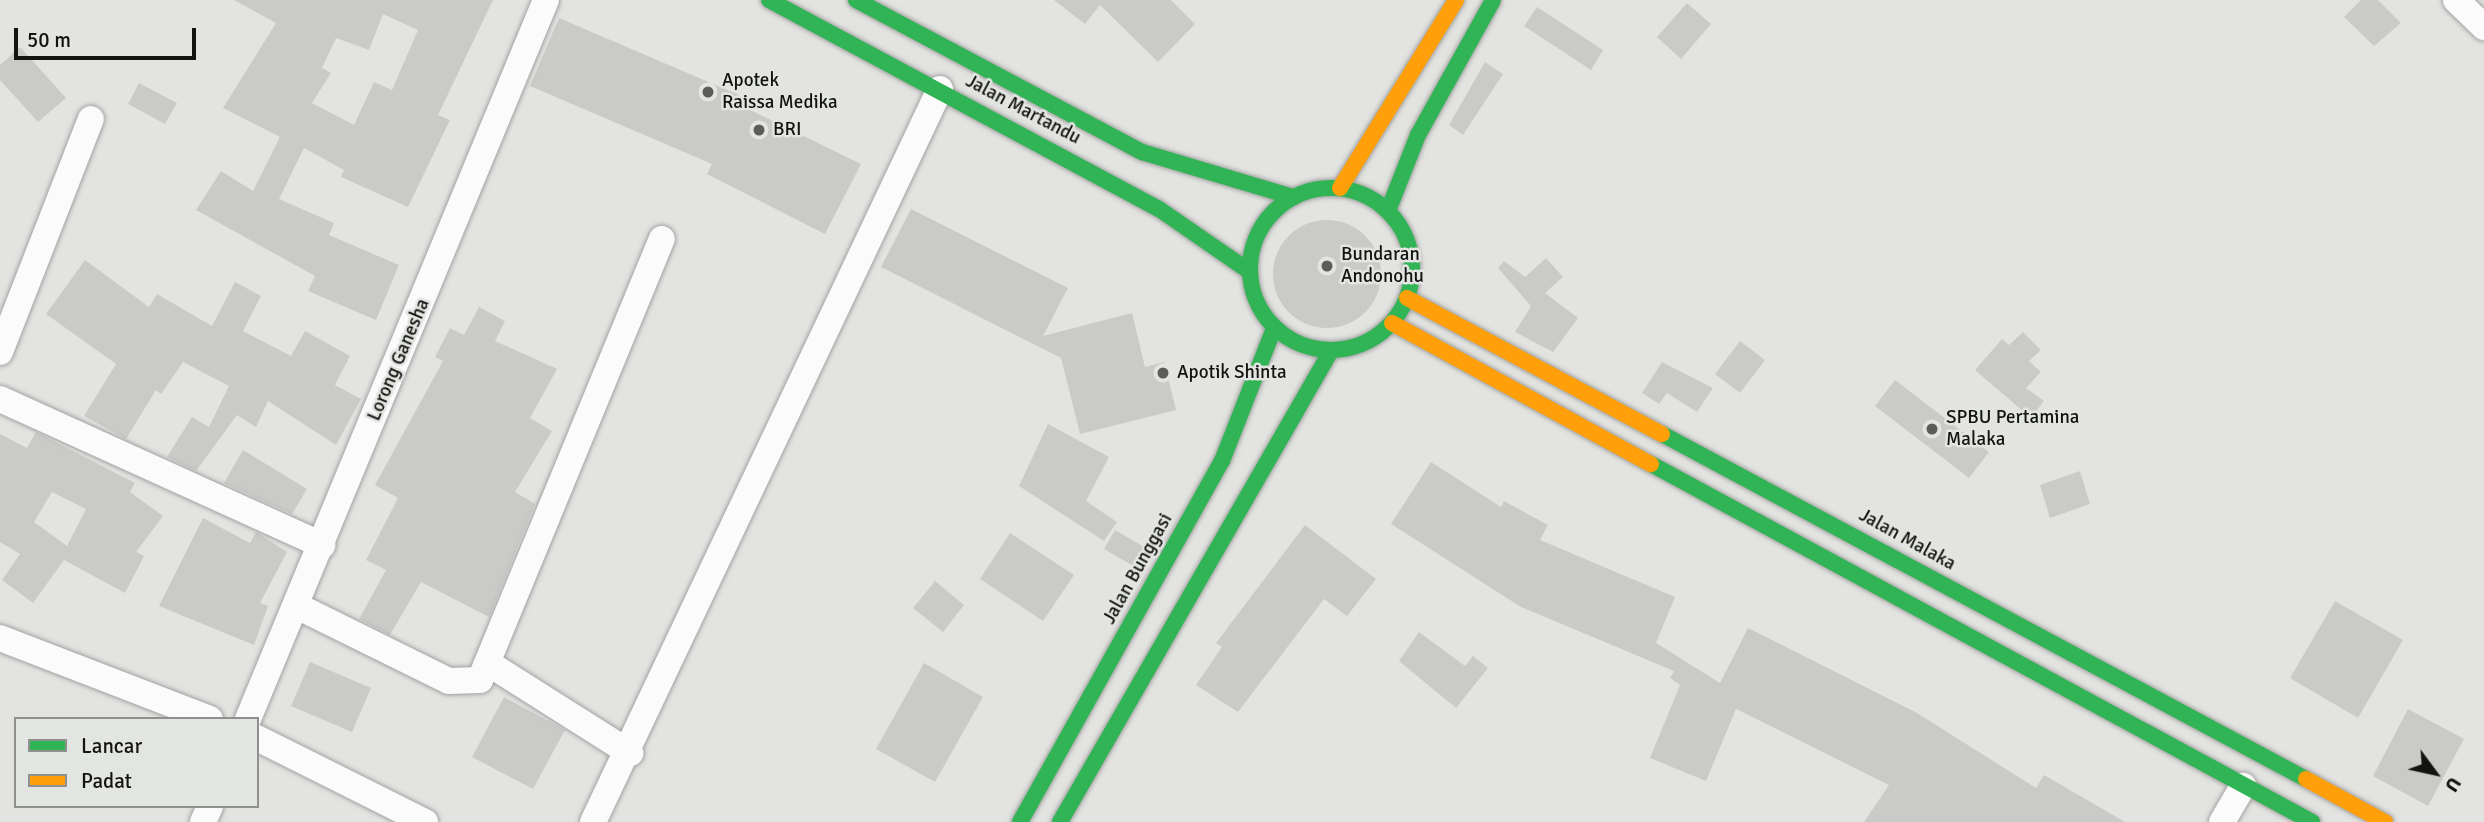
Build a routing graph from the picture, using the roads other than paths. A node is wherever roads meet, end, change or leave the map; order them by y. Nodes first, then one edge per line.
1 (546, 0) edge
2 (769, 0) edge
3 (856, 0) edge
4 (1456, 0) edge
5 (1493, 0) edge
6 (2456, 0) edge
7 (2484, 27) edge
8 (940, 89) junction
9 (91, 119) dead end
10 (1340, 188) junction
11 (1293, 197) junction
12 (1388, 211) junction
13 (662, 239) dead end
14 (1249, 271) junction
15 (1407, 298) junction
16 (1392, 323) junction
17 (1274, 328) junction
18 (1331, 351) junction
19 (0, 352) edge
20 (0, 399) edge
21 (322, 545) junction
22 (297, 606) junction
23 (0, 638) edge
24 (491, 665) junction
25 (205, 717) edge
26 (249, 717) edge
27 (259, 739) edge
28 (630, 753) junction
29 (2243, 786) junction
30 (425, 822) edge
31 (593, 822) edge
32 (1020, 822) edge
33 (1060, 822) edge
34 (2222, 822) edge
35 (2312, 822) edge
36 (2385, 822) edge

1 - 21 street, Lorong Ganesha
2 - 8 main road, Jalan Martandu
3 - 11 main road, Jalan Martandu
4 - 10 main road
5 - 12 main road
6 - 7 street
8 - 14 main road, Jalan Martandu
8 - 28 street
9 - 19 street
10 - 11 main road
10 - 12 main road
11 - 14 main road
12 - 15 main road
13 - 24 street
14 - 17 main road
15 - 16 main road
15 - 36 main road, Jalan Malaka
16 - 18 main road
16 - 29 main road
17 - 18 main road
17 - 32 main road, Jalan Bunggasi
18 - 33 main road
20 - 21 street
21 - 22 street, Lorong Ganesha
22 - 24 street
22 - 26 street, Lorong Ganesha
23 - 25 street
24 - 28 street
27 - 30 street
28 - 31 street
29 - 34 street
29 - 35 main road

